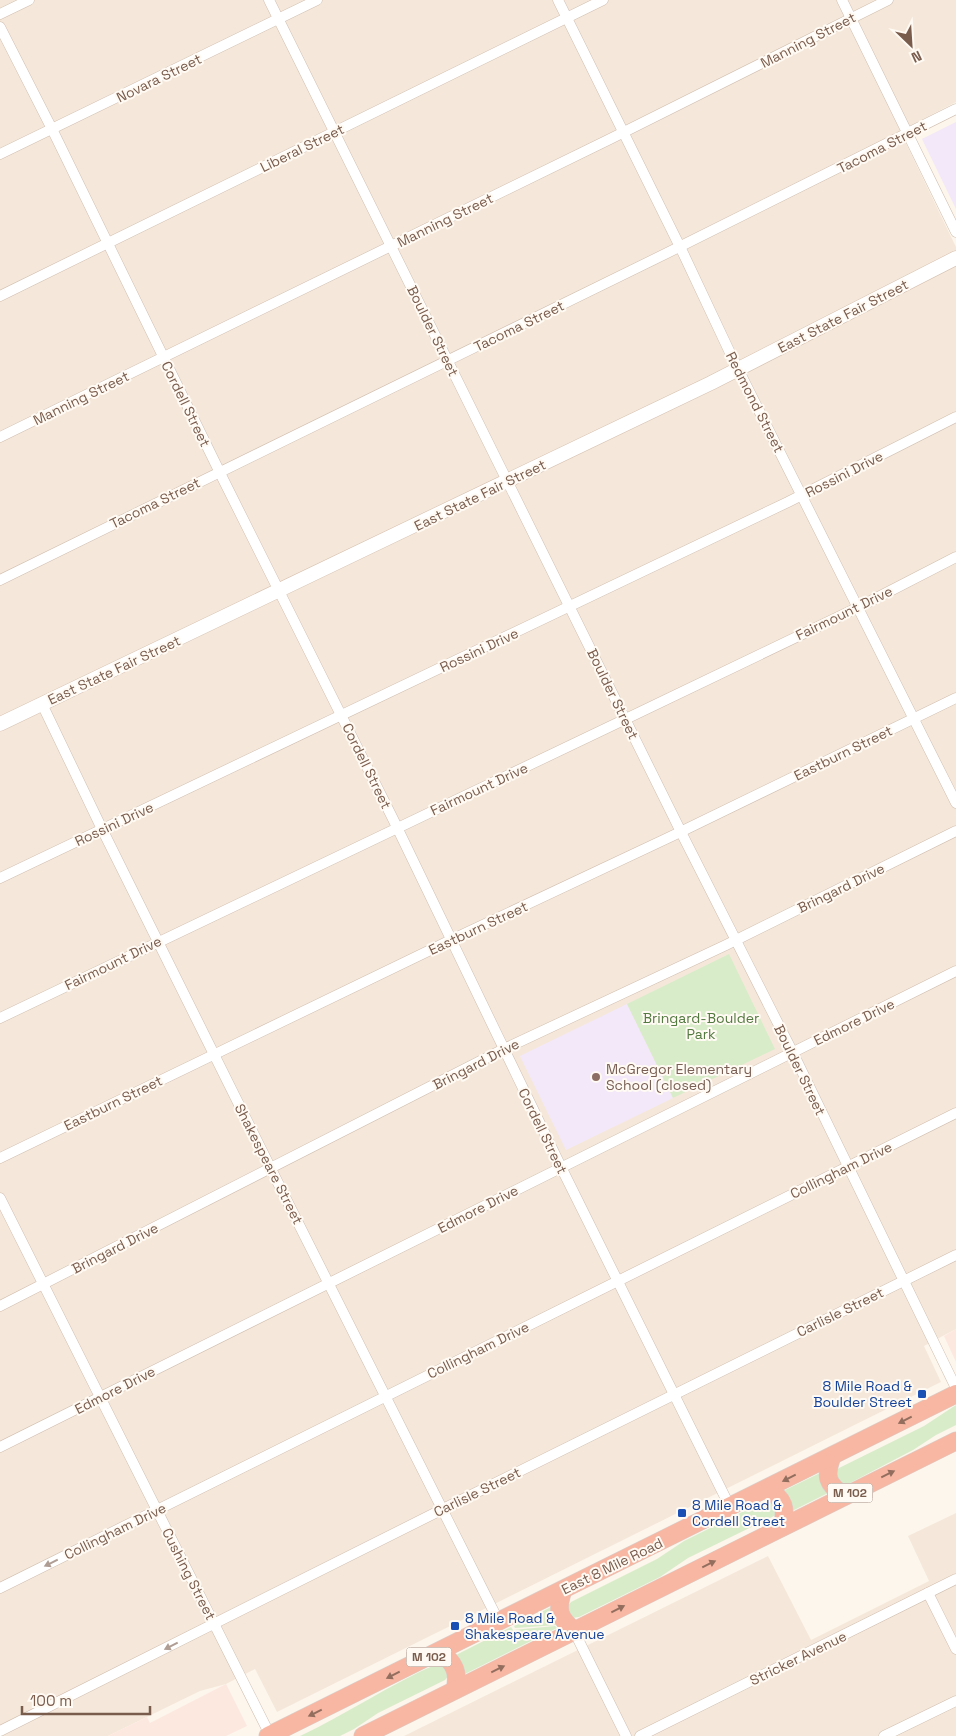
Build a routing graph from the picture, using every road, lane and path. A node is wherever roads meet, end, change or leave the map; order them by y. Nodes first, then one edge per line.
1 (29, 0) edge
2 (269, 0) edge
3 (317, 0) edge
4 (558, 0) edge
5 (603, 0) edge
6 (842, 0) edge
7 (888, 0) edge
8 (0, 14) edge
9 (567, 18) junction
10 (851, 18) junction
11 (279, 19) junction
12 (0, 27) edge
13 (956, 109) edge
14 (52, 130) junction
15 (335, 132) junction
16 (623, 132) junction
17 (908, 134) junction
18 (0, 154) edge
19 (956, 232) edge
20 (107, 244) junction
21 (391, 246) junction
22 (680, 247) junction
23 (956, 258) edge
24 (0, 296) edge
25 (164, 358) junction
26 (448, 360) junction
27 (738, 368) junction
28 (956, 417) edge
29 (0, 437) edge
30 (219, 472) junction
31 (508, 482) junction
32 (802, 495) junction
33 (956, 557) edge
34 (0, 580) edge
35 (279, 592) junction
36 (570, 607) junction
37 (859, 607) junction
38 (956, 698) edge
39 (42, 704) junction
40 (341, 715) junction
41 (625, 719) junction
42 (914, 719) junction
43 (0, 724) edge
44 (956, 803) edge
45 (397, 828) junction
46 (102, 829) junction
47 (956, 831) edge
48 (681, 832) junction
49 (0, 878) edge
50 (451, 940) junction
51 (159, 941) junction
52 (735, 941) junction
53 (956, 971) edge
54 (0, 1018) edge
55 (504, 1050) junction
56 (793, 1053) junction
57 (214, 1054) junction
58 (956, 1113) edge
59 (0, 1158) edge
60 (561, 1167) junction
61 (848, 1167) junction
62 (271, 1169) junction
63 (0, 1198) edge
64 (956, 1255) edge
65 (618, 1280) junction
66 (904, 1281) junction
67 (328, 1283) junction
68 (43, 1284) junction
69 (0, 1306) edge
70 (956, 1388) edge
71 (956, 1394) edge
72 (385, 1395) junction
73 (674, 1395) junction
74 (100, 1397) junction
75 (956, 1441) edge
76 (0, 1447) edge
77 (832, 1456) junction
78 (768, 1488) junction
79 (845, 1496) junction
80 (730, 1507) junction
81 (443, 1509) junction
82 (157, 1510) junction
83 (782, 1527) junction
84 (956, 1579) edge
85 (0, 1588) edge
86 (563, 1590) junction
87 (928, 1593) junction
88 (499, 1622) junction
89 (214, 1624) junction
90 (574, 1631) junction
91 (956, 1649) edge
92 (439, 1652) junction
93 (454, 1690) junction
94 (956, 1700) edge
95 (0, 1731) edge
96 (269, 1735) edge
97 (363, 1736) edge
98 (626, 1736) edge
99 (640, 1736) edge
100 (884, 1736) edge

1 - 8 street
2 - 11 street, Boulder Street
3 - 11 street, Novara Street
4 - 9 street, Redmond Street
5 - 9 street, Liberal Street
6 - 10 street
7 - 10 street, Manning Street
9 - 15 street, Liberal Street
9 - 16 street, Redmond Street
10 - 16 street, Manning Street
10 - 17 street
11 - 14 street, Novara Street
11 - 15 street, Boulder Street
12 - 14 street, Cordell Street
13 - 17 street, Tacoma Street
14 - 18 street, Novara Street
14 - 20 street, Cordell Street
15 - 20 street, Liberal Street
15 - 21 street, Boulder Street
16 - 21 street, Manning Street
16 - 22 street, Redmond Street
17 - 19 street
17 - 22 street, Tacoma Street
20 - 24 street, Liberal Street
20 - 25 street, Cordell Street
21 - 25 street, Manning Street
21 - 26 street, Boulder Street
22 - 26 street, Tacoma Street
22 - 27 street, Redmond Street
23 - 27 street, East State Fair Street
25 - 29 street, Manning Street
25 - 30 street, Cordell Street
26 - 30 street, Tacoma Street
26 - 31 street, Boulder Street
27 - 31 street, East State Fair Street
27 - 32 street, Redmond Street
28 - 32 street, Rossini Drive
30 - 34 street, Tacoma Street
30 - 35 street, Cordell Street
31 - 35 street, East State Fair Street
31 - 36 street, Boulder Street
32 - 36 street, Rossini Drive
32 - 37 street, Redmond Street
33 - 37 street, Fairmount Drive
35 - 39 street, East State Fair Street
35 - 40 street, Cordell Street
36 - 40 street, Rossini Drive
36 - 41 street, Boulder Street
37 - 41 street, Fairmount Drive
37 - 42 street, Redmond Street
38 - 42 street, Eastburn Street
39 - 43 street, East State Fair Street
39 - 46 street, Shakespeare Street
40 - 45 street, Cordell Street
40 - 46 street, Rossini Drive
41 - 45 street, Fairmount Drive
41 - 48 street, Boulder Street
42 - 44 street, Redmond Street
42 - 48 street, Eastburn Street
45 - 50 street, Cordell Street
45 - 51 street, Fairmount Drive
46 - 49 street, Rossini Drive
46 - 51 street, Shakespeare Street
47 - 52 street, Bringard Drive
48 - 50 street, Eastburn Street
48 - 52 street, Boulder Street
50 - 55 street, Cordell Street
50 - 57 street, Eastburn Street
51 - 54 street, Fairmount Drive
51 - 57 street, Shakespeare Street
52 - 55 street, Bringard Drive
52 - 56 street, Boulder Street
53 - 56 street, Edmore Drive
55 - 60 street, Cordell Street
55 - 62 street, Bringard Drive
56 - 60 street, Edmore Drive
56 - 61 street, Boulder Street
57 - 59 street, Eastburn Street
57 - 62 street, Shakespeare Street
58 - 61 street, Collingham Drive
60 - 65 street, Cordell Street
60 - 67 street, Edmore Drive
61 - 65 street, Collingham Drive
61 - 66 street, Boulder Street
62 - 67 street, Shakespeare Street
62 - 68 street, Bringard Drive
63 - 68 street, Cushing Street
64 - 66 street, Carlisle Street
65 - 72 street, Collingham Drive
65 - 73 street, Cordell Street
66 - 70 street, Boulder Street
66 - 73 street, Carlisle Street
67 - 72 street, Shakespeare Street
67 - 74 street, Edmore Drive
68 - 69 street, Bringard Drive
68 - 74 street, Cushing Street
71 -> 77 highway, East 8 Mile Road / M 102
72 - 81 street, Shakespeare Street
72 - 82 street, Collingham Drive
73 - 80 street, Cordell Street
73 - 81 street, Carlisle Street
74 - 76 street, Edmore Drive
74 - 82 street, Cushing Street
79 -> 75 highway, M 102
77 -> 78 highway, East 8 Mile Road / M 102
77 - 79 highway
78 - 80 highway, East 8 Mile Road / M 102
78 - 83 highway
79 - 83 highway, M 102
80 - 86 highway, East 8 Mile Road / M 102
81 - 88 street, Shakespeare Street
81 - 89 street, Carlisle Street
82 -> 85 street, Collingham Drive
82 - 89 street, Cushing Street
90 -> 83 highway, M 102
84 - 87 street, Stricker Avenue
86 - 88 highway, East 8 Mile Road / M 102
86 - 90 highway
87 - 91 street
87 - 99 street, Stricker Avenue
88 - 92 highway, East 8 Mile Road / M 102
89 -> 95 street, Carlisle Street
89 - 96 street, Cushing Street
93 -> 90 highway, M 102
90 - 98 street
92 - 93 highway
92 -> 96 highway, East 8 Mile Road / M 102
93 - 97 highway, M 102
94 - 100 street

